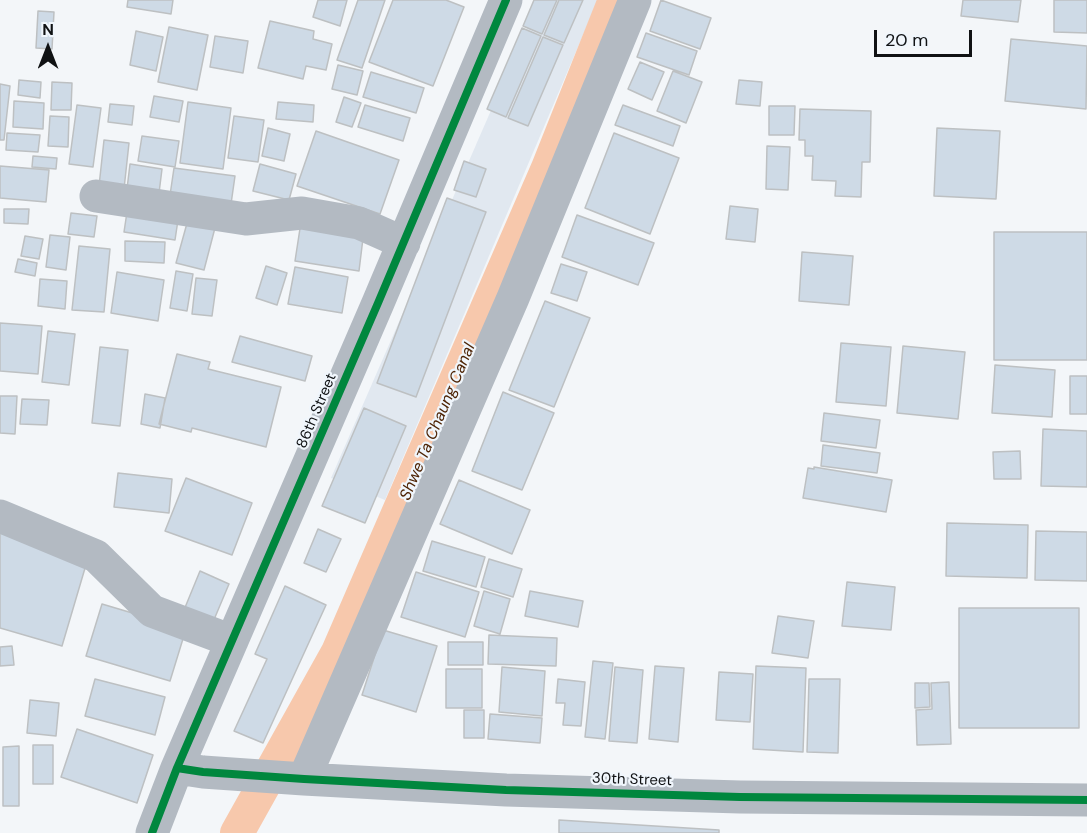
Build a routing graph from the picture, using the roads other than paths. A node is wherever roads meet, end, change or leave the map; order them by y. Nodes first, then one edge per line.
1 (506, 0) edge
2 (635, 0) edge
3 (96, 196) dead end
4 (404, 243) junction
5 (0, 516) edge
6 (232, 640) junction
7 (190, 770) junction
8 (293, 778) junction
9 (1087, 800) edge
10 (152, 833) edge

1 - 4 street, 86th Street
2 - 8 street
3 - 4 street
4 - 6 street, 86th Street
5 - 6 street
6 - 7 street, 86th Street
7 - 8 street, 30th Street
7 - 10 street, 86th Street
8 - 9 street, 30th Street

